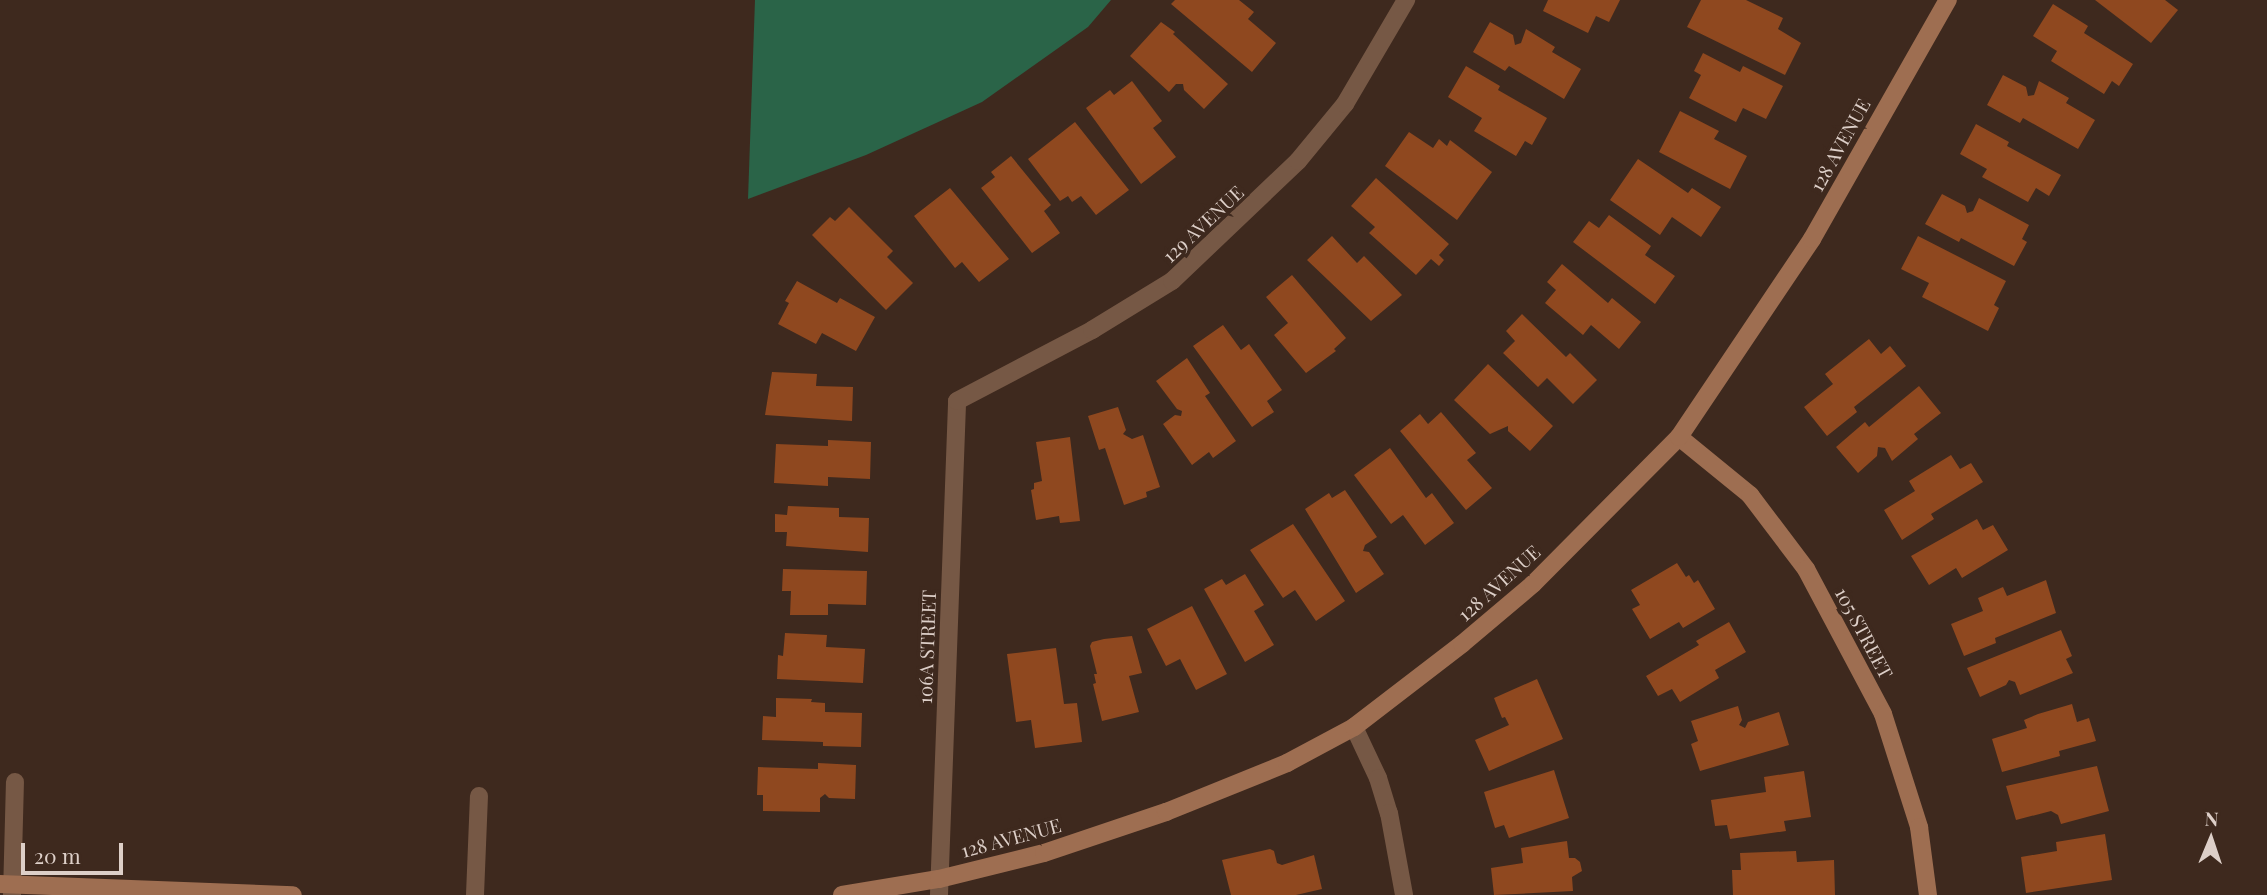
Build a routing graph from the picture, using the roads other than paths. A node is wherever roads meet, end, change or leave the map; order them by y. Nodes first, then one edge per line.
1 (1406, 0) edge
2 (1948, 0) edge
3 (957, 401) joint
4 (1679, 437) junction
5 (1354, 727) junction
6 (16, 782) dead end
7 (479, 796) dead end
8 (939, 887) edge
9 (8, 888) edge
10 (293, 895) edge
11 (475, 895) edge
12 (842, 895) edge
13 (1404, 895) edge
14 (1928, 895) edge

1 - 3 street, 129 AVENUE
2 - 4 street, 128 AVENUE
3 - 8 street, 106A STREET
4 - 5 street, 128 AVENUE
4 - 14 street, 105 STREET
5 - 8 street, 128 AVENUE
5 - 13 street
6 - 9 street
7 - 11 street
8 - 12 street, 128 AVENUE
9 - 10 street

